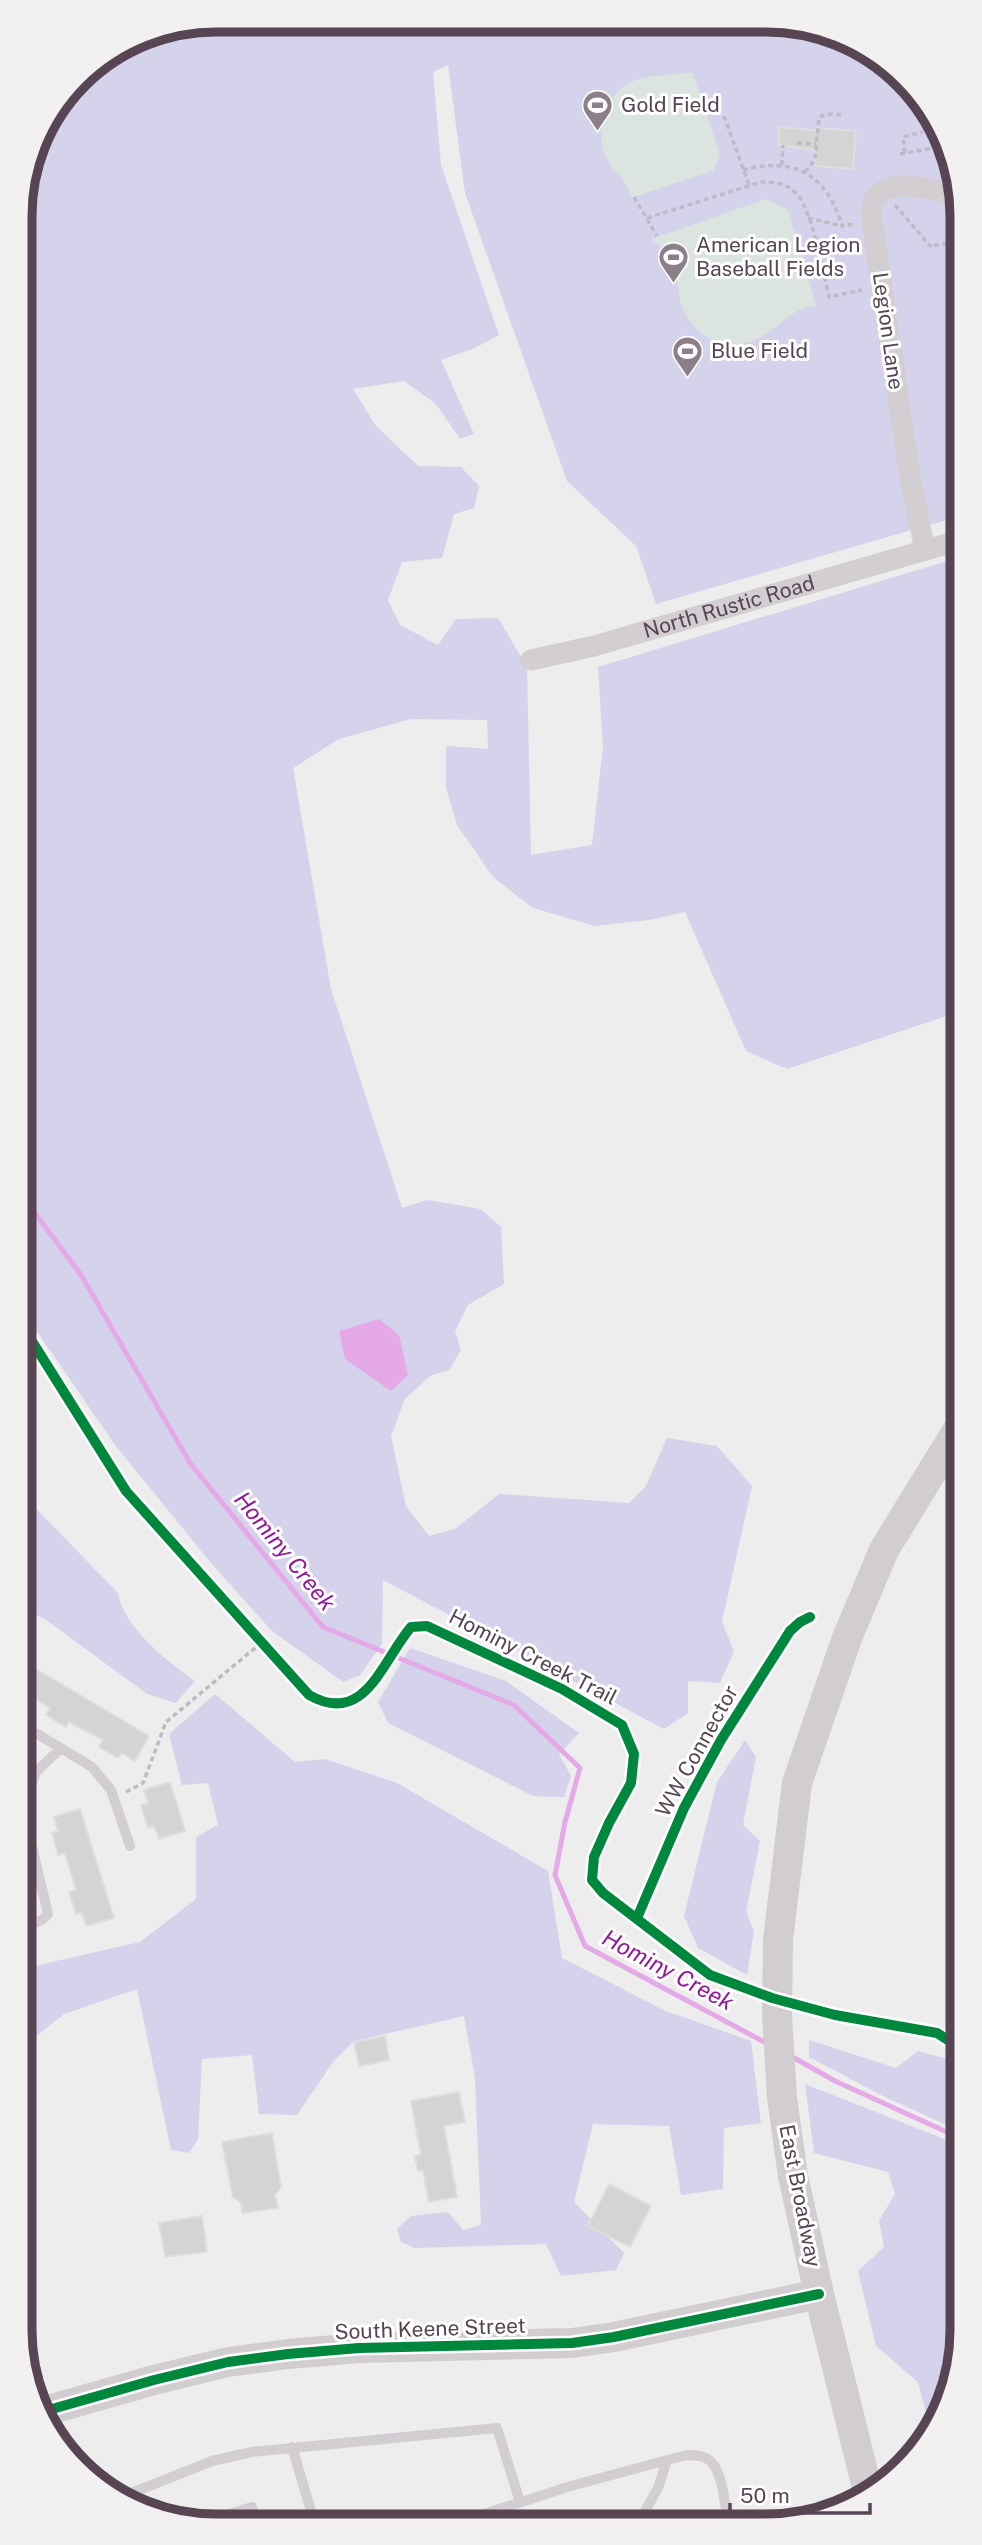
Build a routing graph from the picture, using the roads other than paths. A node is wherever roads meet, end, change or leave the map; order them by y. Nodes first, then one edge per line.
1 (949, 195) edge
2 (950, 543) edge
3 (925, 550) junction
4 (531, 660) dead end
5 (950, 1442) edge
6 (32, 1731) edge
7 (61, 1748) junction
8 (32, 1783) edge
9 (130, 1846) dead end
10 (32, 1848) edge
11 (32, 1924) edge
12 (819, 2294) junction
13 (50, 2410) edge
14 (292, 2447) junction
15 (667, 2460) junction
16 (866, 2485) edge
17 (131, 2493) edge
18 (520, 2502) junction
19 (230, 2514) edge
20 (254, 2514) edge
21 (312, 2514) edge
22 (483, 2514) edge
23 (643, 2514) edge
24 (727, 2514) edge

1 - 3 street, Legion Lane
2 - 3 street, North Rustic Road
3 - 4 street, North Rustic Road
5 - 12 main road, East Broadway
6 - 7 lane
7 - 8 lane
7 - 9 lane
10 - 11 lane
12 - 13 main road, South Keene Street
12 - 16 main road, East Broadway
14 - 17 lane
14 - 18 lane
14 - 21 lane
15 - 18 lane
15 - 23 lane
15 - 24 lane
18 - 22 lane
19 - 20 lane

